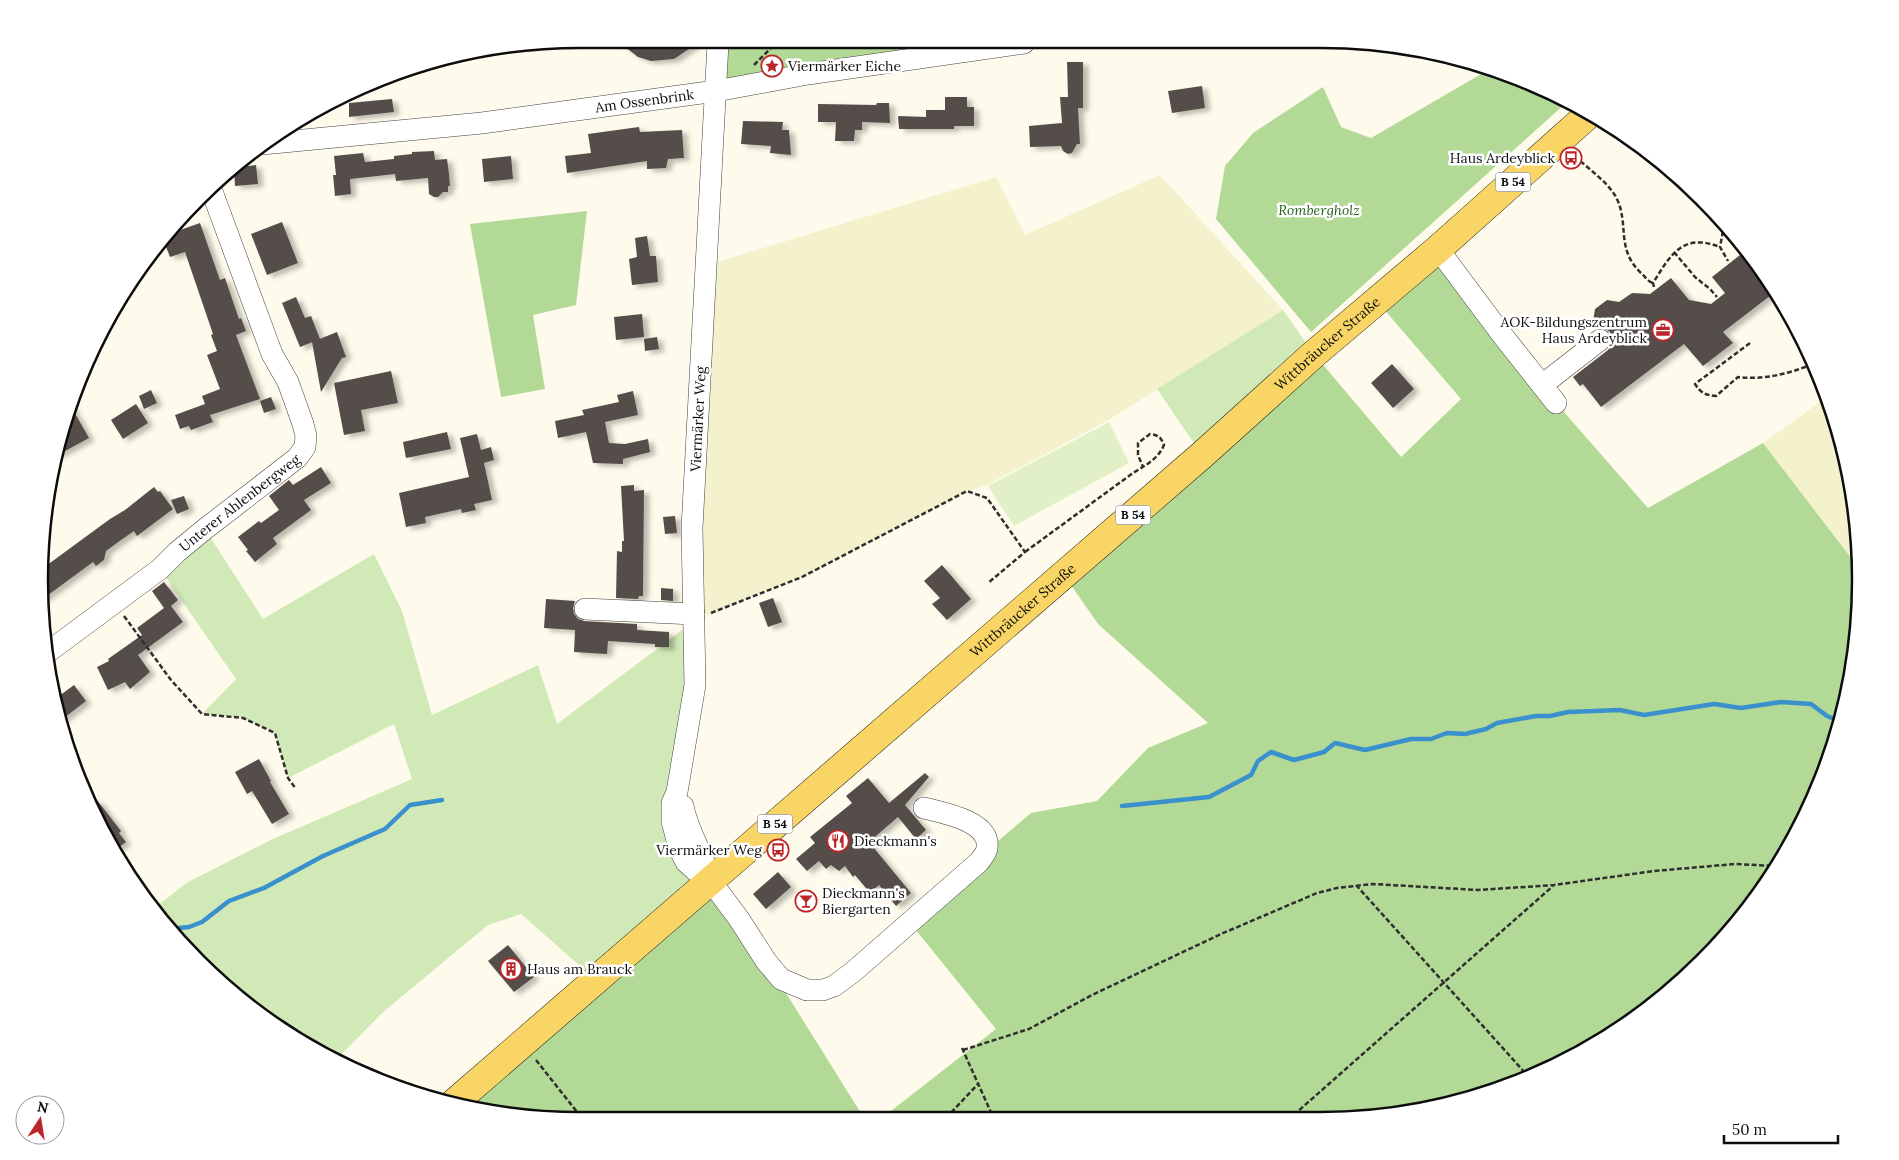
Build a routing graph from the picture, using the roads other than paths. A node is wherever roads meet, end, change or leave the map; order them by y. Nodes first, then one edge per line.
1 (718, 48) edge
2 (989, 48) edge
3 (716, 90) junction
4 (1584, 118) edge
5 (277, 143) edge
6 (213, 194) edge
7 (1438, 249) junction
8 (1600, 340) dead end
9 (1542, 385) junction
10 (1556, 403) dead end
11 (585, 609) dead end
12 (694, 618) junction
13 (52, 649) edge
14 (924, 808) dead end
15 (710, 880) junction
16 (459, 1098) edge

1 - 3 street, Viermärker Weg
2 - 3 street, Am Ossenbrink
3 - 5 street, Am Ossenbrink
3 - 12 street, Viermärker Weg
4 - 7 main road, Wittbräucker Straße / B 54
6 - 13 street, Unterer Ahlenbergweg
7 - 9 street
7 - 15 main road, Wittbräucker Straße / B 54
8 - 9 street
9 - 10 street
11 - 12 street
12 - 15 street, Viermärker Weg
14 - 15 street, Viermärker Weg
15 - 16 main road, Wittbräucker Straße / B 54

